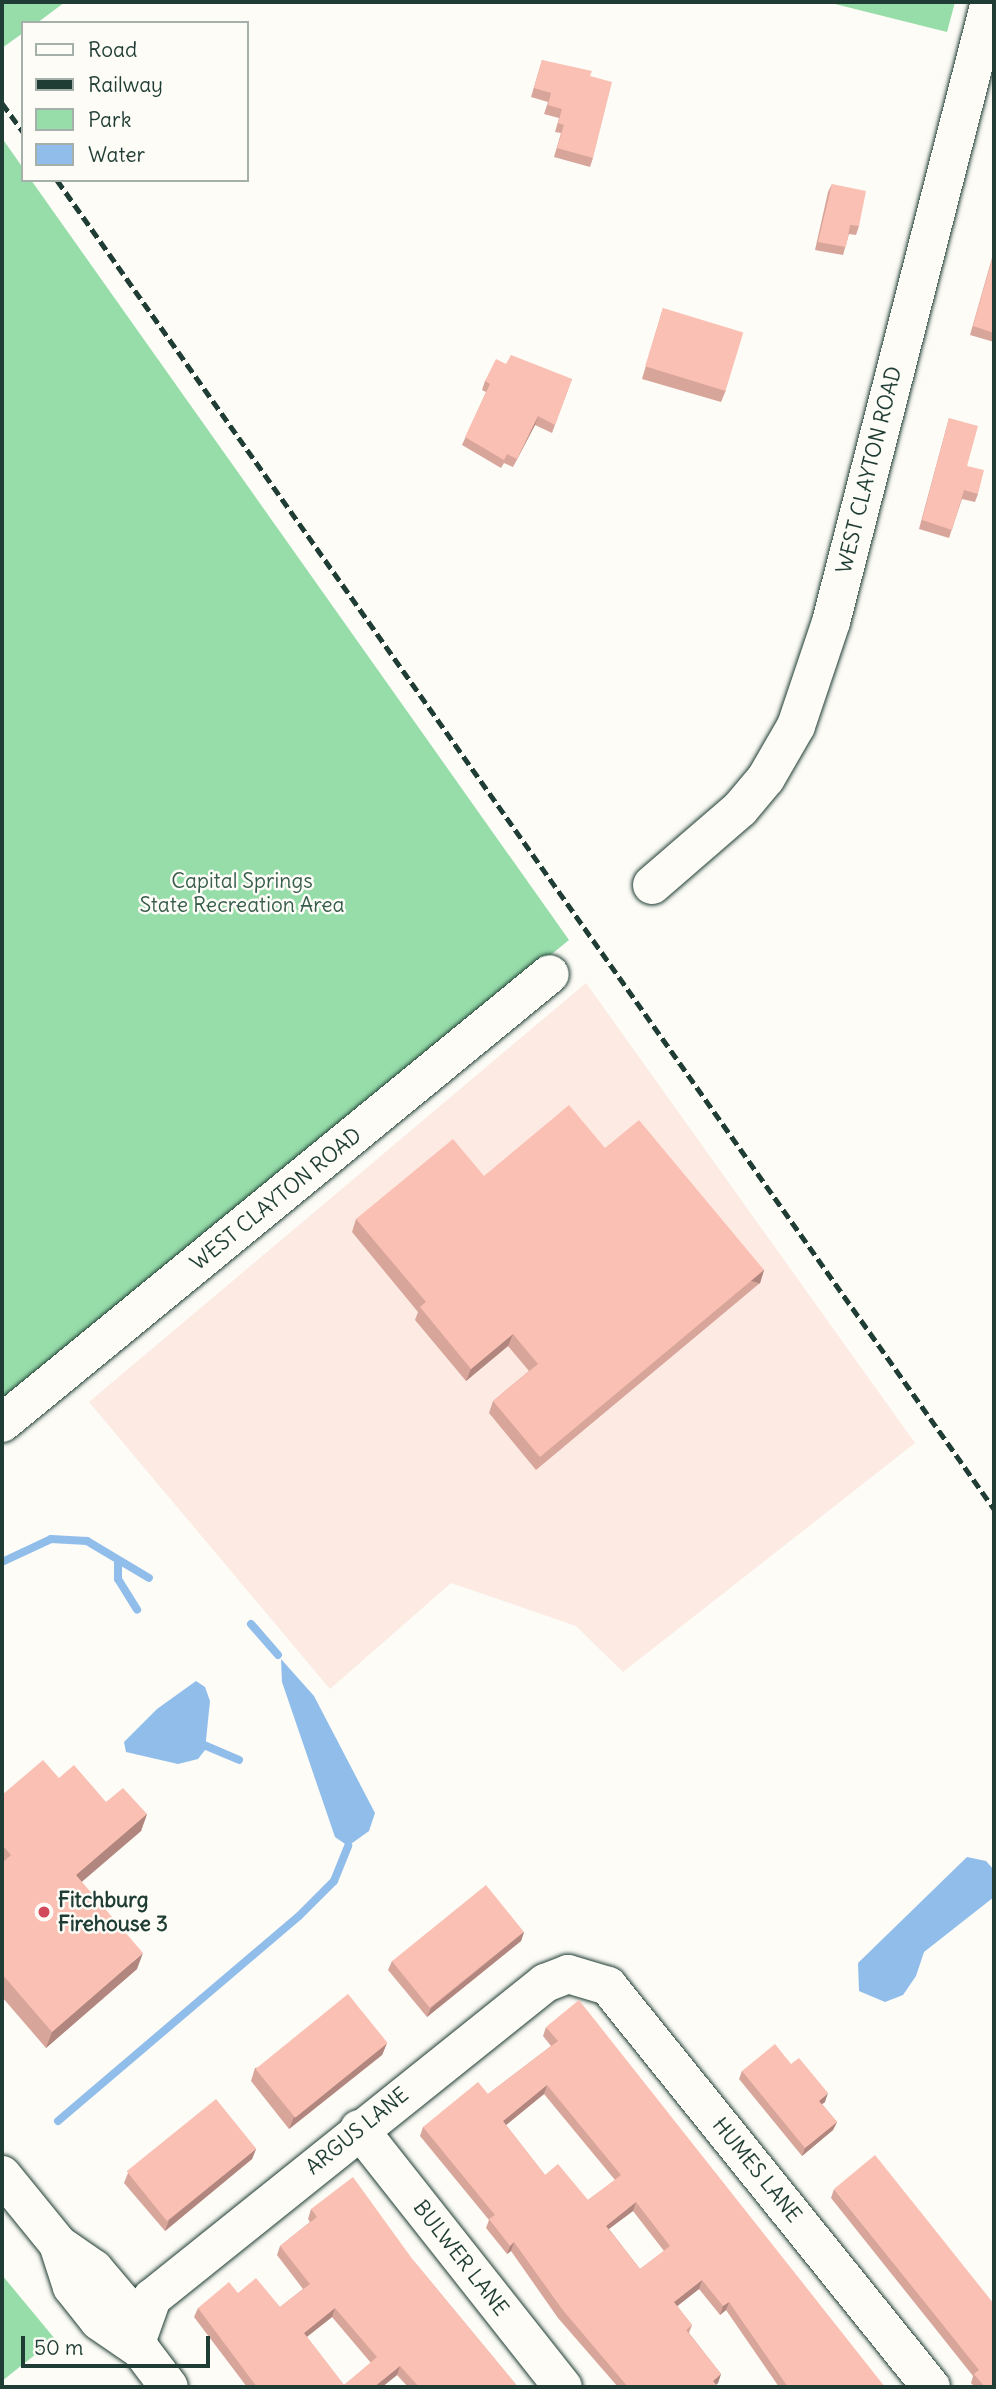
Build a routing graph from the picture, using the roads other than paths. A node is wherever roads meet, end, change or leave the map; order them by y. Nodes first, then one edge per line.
1 (990, 2) edge
2 (652, 885) dead end
3 (550, 974) dead end
4 (2, 1423) edge
5 (568, 1973) joint
6 (359, 2129) junction
7 (2, 2175) edge
8 (58, 2244) junction
9 (137, 2300) junction
10 (139, 2345) junction
11 (169, 2387) edge
12 (563, 2387) edge
13 (931, 2387) edge

1 - 2 street, WEST CLAYTON ROAD
3 - 4 street, WEST CLAYTON ROAD
5 - 6 street, ARGUS LANE
5 - 13 street, HUMES LANE
6 - 9 street, ARGUS LANE
6 - 12 street, BULWER LANE
7 - 8 street
8 - 9 street
8 - 10 street
9 - 10 street
10 - 11 street

